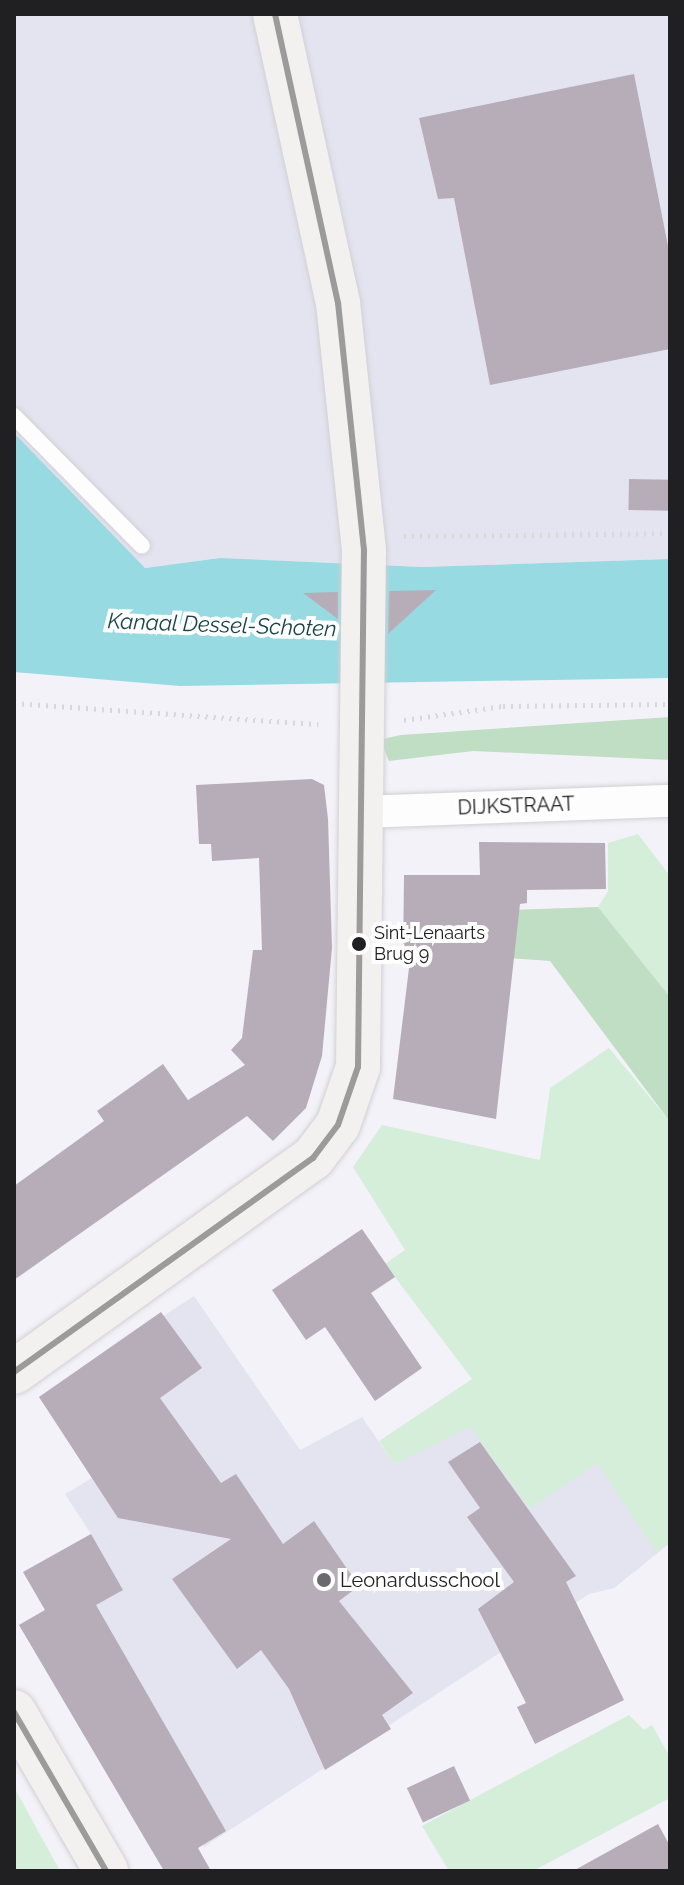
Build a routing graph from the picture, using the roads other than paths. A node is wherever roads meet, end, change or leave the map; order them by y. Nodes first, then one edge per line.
1 (275, 14) edge
2 (14, 416) edge
3 (142, 546) dead end
4 (670, 801) edge
5 (363, 812) junction
6 (14, 1372) edge
7 (14, 1712) edge
8 (106, 1871) edge

1 - 5 street
2 - 3 lane
4 - 5 street, DIJKSTRAAT
5 - 6 street
7 - 8 street

